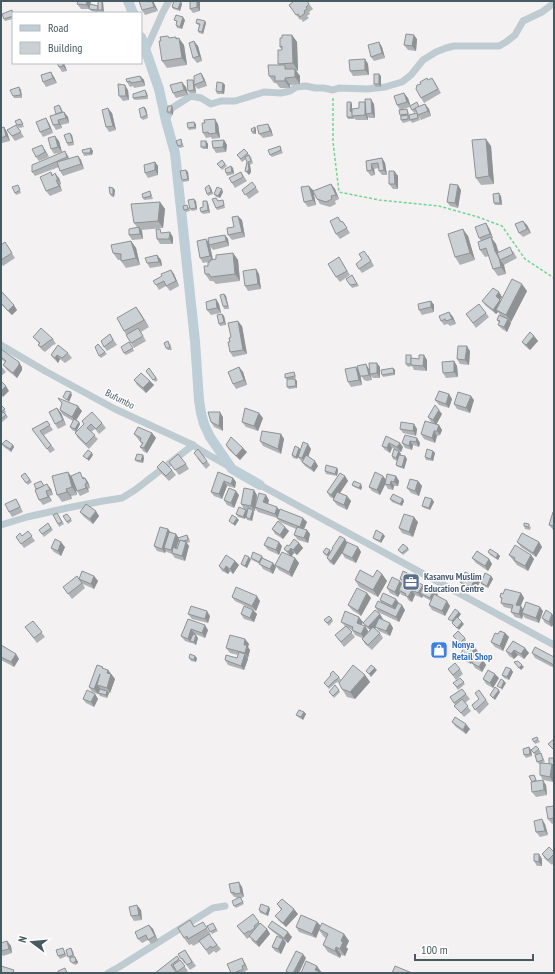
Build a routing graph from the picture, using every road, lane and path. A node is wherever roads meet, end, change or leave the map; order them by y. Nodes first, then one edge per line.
1 (128, 1) edge
2 (169, 1) edge
3 (554, 3) edge
4 (133, 12) edge
5 (142, 39) edge
6 (146, 50) junction
7 (333, 90) junction
8 (166, 121) junction
9 (554, 278) edge
10 (1, 345) edge
11 (193, 445) junction
12 (232, 469) junction
13 (260, 486) joint
14 (1, 525) edge
15 (554, 645) edge
16 (225, 906) dead end
17 (108, 973) edge

1 - 4 street
2 - 6 street
3 - 7 street
5 - 6 street
6 - 8 street
7 - 8 street
7 - 9 path
8 - 12 street
10 - 11 street, Bufumbo
11 - 12 street, Bufumbo
11 - 14 street
12 - 13 street
13 - 15 street
16 - 17 street

